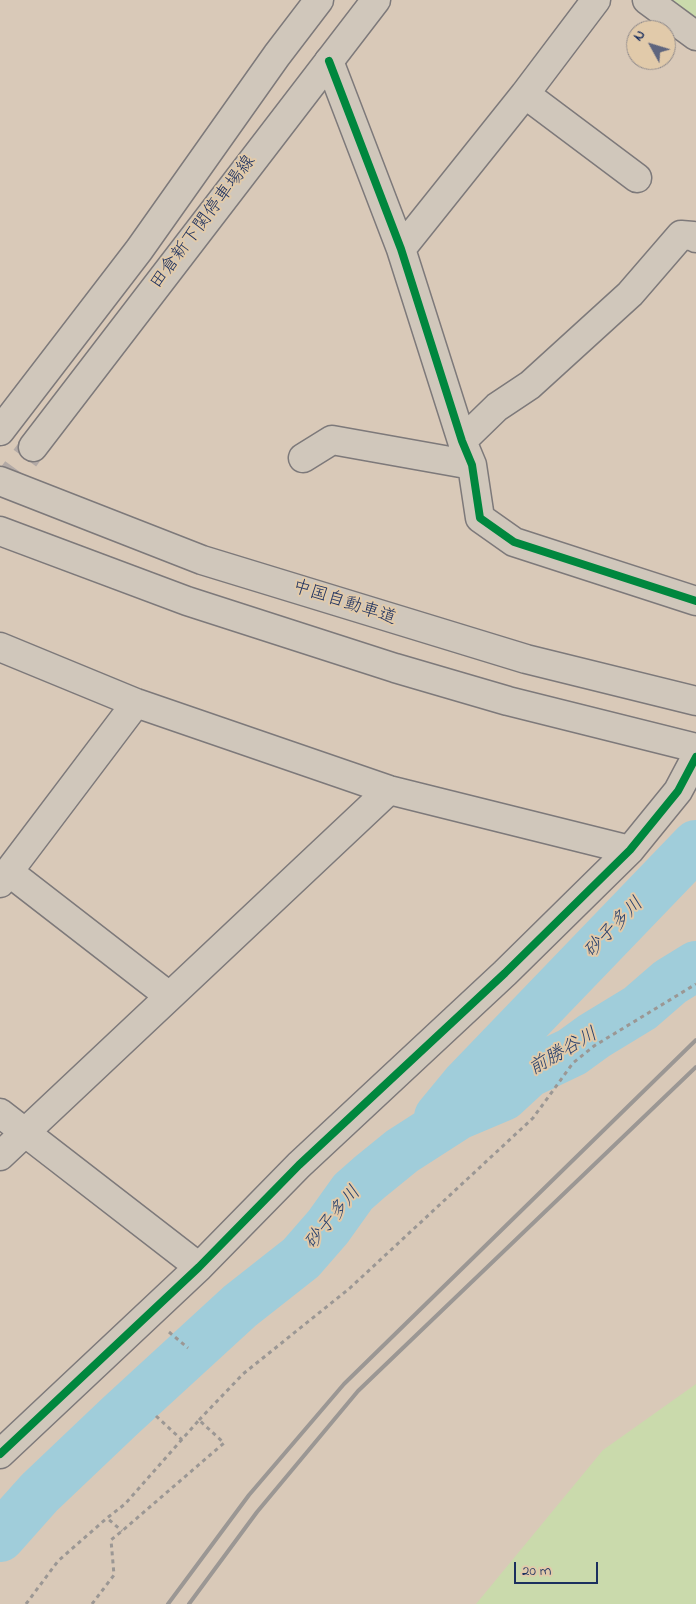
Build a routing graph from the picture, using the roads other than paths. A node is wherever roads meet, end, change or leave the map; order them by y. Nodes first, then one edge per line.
1 (319, 0) edge
2 (376, 0) edge
3 (596, 0) edge
4 (647, 0) edge
5 (696, 36) edge
6 (329, 61) junction
7 (526, 94) junction
8 (637, 178) dead end
9 (696, 238) edge
10 (401, 249) junction
11 (0, 432) edge
12 (33, 447) tunnel mouth
13 (467, 453) junction
14 (304, 458) dead end
15 (0, 481) edge
16 (0, 531) edge
17 (696, 602) edge
18 (0, 647) edge
19 (696, 702) edge
20 (136, 703) junction
21 (696, 748) edge
22 (696, 757) edge
23 (389, 790) junction
24 (687, 795) edge
25 (630, 850) junction
26 (4, 877) edge
27 (169, 996) junction
28 (0, 1113) edge
29 (24, 1132) junction
30 (0, 1156) edge
31 (199, 1267) junction
32 (0, 1454) edge

1 - 11 main road, 田倉新下関停車場線
2 - 6 main road, 田倉新下関停車場線
3 - 7 main road
4 - 5 main road
6 - 10 main road
6 - 12 main road, 田倉新下関停車場線
7 - 8 main road
7 - 10 main road
9 - 13 main road
10 - 13 main road
13 - 14 main road
13 - 17 main road
15 - 19 main road, 中国自動車道
16 - 21 main road
18 - 20 main road
20 - 23 main road
20 - 26 main road
22 - 24 main road
23 - 25 main road
23 - 27 main road
24 - 25 main road
25 - 31 main road
26 - 27 main road
27 - 29 main road
28 - 29 main road
29 - 30 main road
29 - 31 main road
31 - 32 main road

